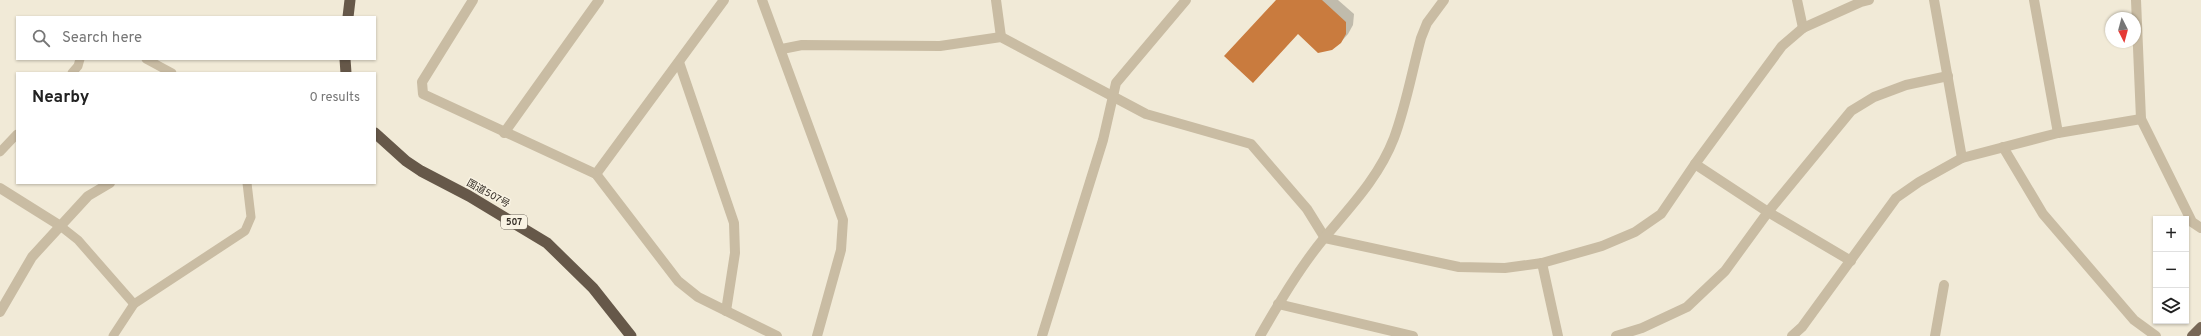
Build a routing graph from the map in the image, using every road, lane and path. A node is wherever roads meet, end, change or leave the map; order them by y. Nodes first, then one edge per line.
1 (350, 0) edge
2 (473, 0) edge
3 (599, 0) edge
4 (724, 0) edge
5 (762, 0) edge
6 (996, 0) edge
7 (1186, 0) edge
8 (1444, 0) edge
9 (1797, 0) edge
10 (1869, 0) edge
11 (1934, 0) edge
12 (2034, 0) edge
13 (2136, 0) edge
14 (348, 16) edge
15 (1803, 28) junction
16 (1001, 38) junction
17 (782, 50) junction
18 (80, 60) edge
19 (148, 60) edge
20 (345, 60) edge
21 (678, 62) junction
22 (73, 72) edge
23 (170, 72) edge
24 (346, 72) edge
25 (1948, 76) junction
26 (1112, 97) junction
27 (2141, 119) junction
28 (504, 133) junction
29 (2058, 133) junction
30 (16, 135) edge
31 (376, 135) edge
32 (2003, 147) junction
33 (0, 152) edge
34 (1962, 158) junction
35 (1695, 164) junction
36 (596, 174) junction
37 (108, 184) edge
38 (247, 184) edge
39 (0, 188) edge
40 (1768, 212) junction
41 (59, 225) junction
42 (2201, 228) edge
43 (1325, 238) junction
44 (1851, 261) junction
45 (1542, 263) junction
46 (1944, 285) dead end
47 (134, 304) junction
48 (1278, 304) junction
49 (726, 311) junction
50 (0, 312) edge
51 (2201, 327) edge
52 (113, 336) edge
53 (631, 336) edge
54 (777, 336) edge
55 (817, 336) edge
56 (1042, 336) edge
57 (1260, 336) edge
58 (1413, 336) edge
59 (1558, 336) edge
60 (1616, 336) edge
61 (1792, 336) edge
62 (1935, 336) edge
63 (2156, 336) edge
64 (2192, 336) edge

1 - 14 highway
2 - 28 street
3 - 28 street
4 - 21 street
5 - 17 street
6 - 16 street
7 - 26 street
8 - 43 street
9 - 15 street
10 - 15 street
11 - 25 street
12 - 29 street
13 - 27 street
15 - 35 street
16 - 17 street
16 - 26 street
17 - 55 street
18 - 22 lane
19 - 23 lane
20 - 24 highway
21 - 36 street
21 - 49 street
25 - 34 street
25 - 40 street
26 - 43 street
26 - 56 street
27 - 29 street
27 - 42 street
28 - 36 street
29 - 32 street
30 - 33 lane
31 - 53 highway, 国道507号 / 507
32 - 34 street
32 - 63 street
34 - 44 street
35 - 40 street
35 - 45 street
36 - 49 street
37 - 41 street
38 - 47 lane
39 - 41 street
40 - 44 street
40 - 60 street
41 - 47 lane
41 - 50 street
43 - 45 street
43 - 48 street
44 - 61 street
45 - 59 street
46 - 62 street
47 - 52 lane
48 - 57 street
48 - 58 street
49 - 54 street
51 - 64 main road

